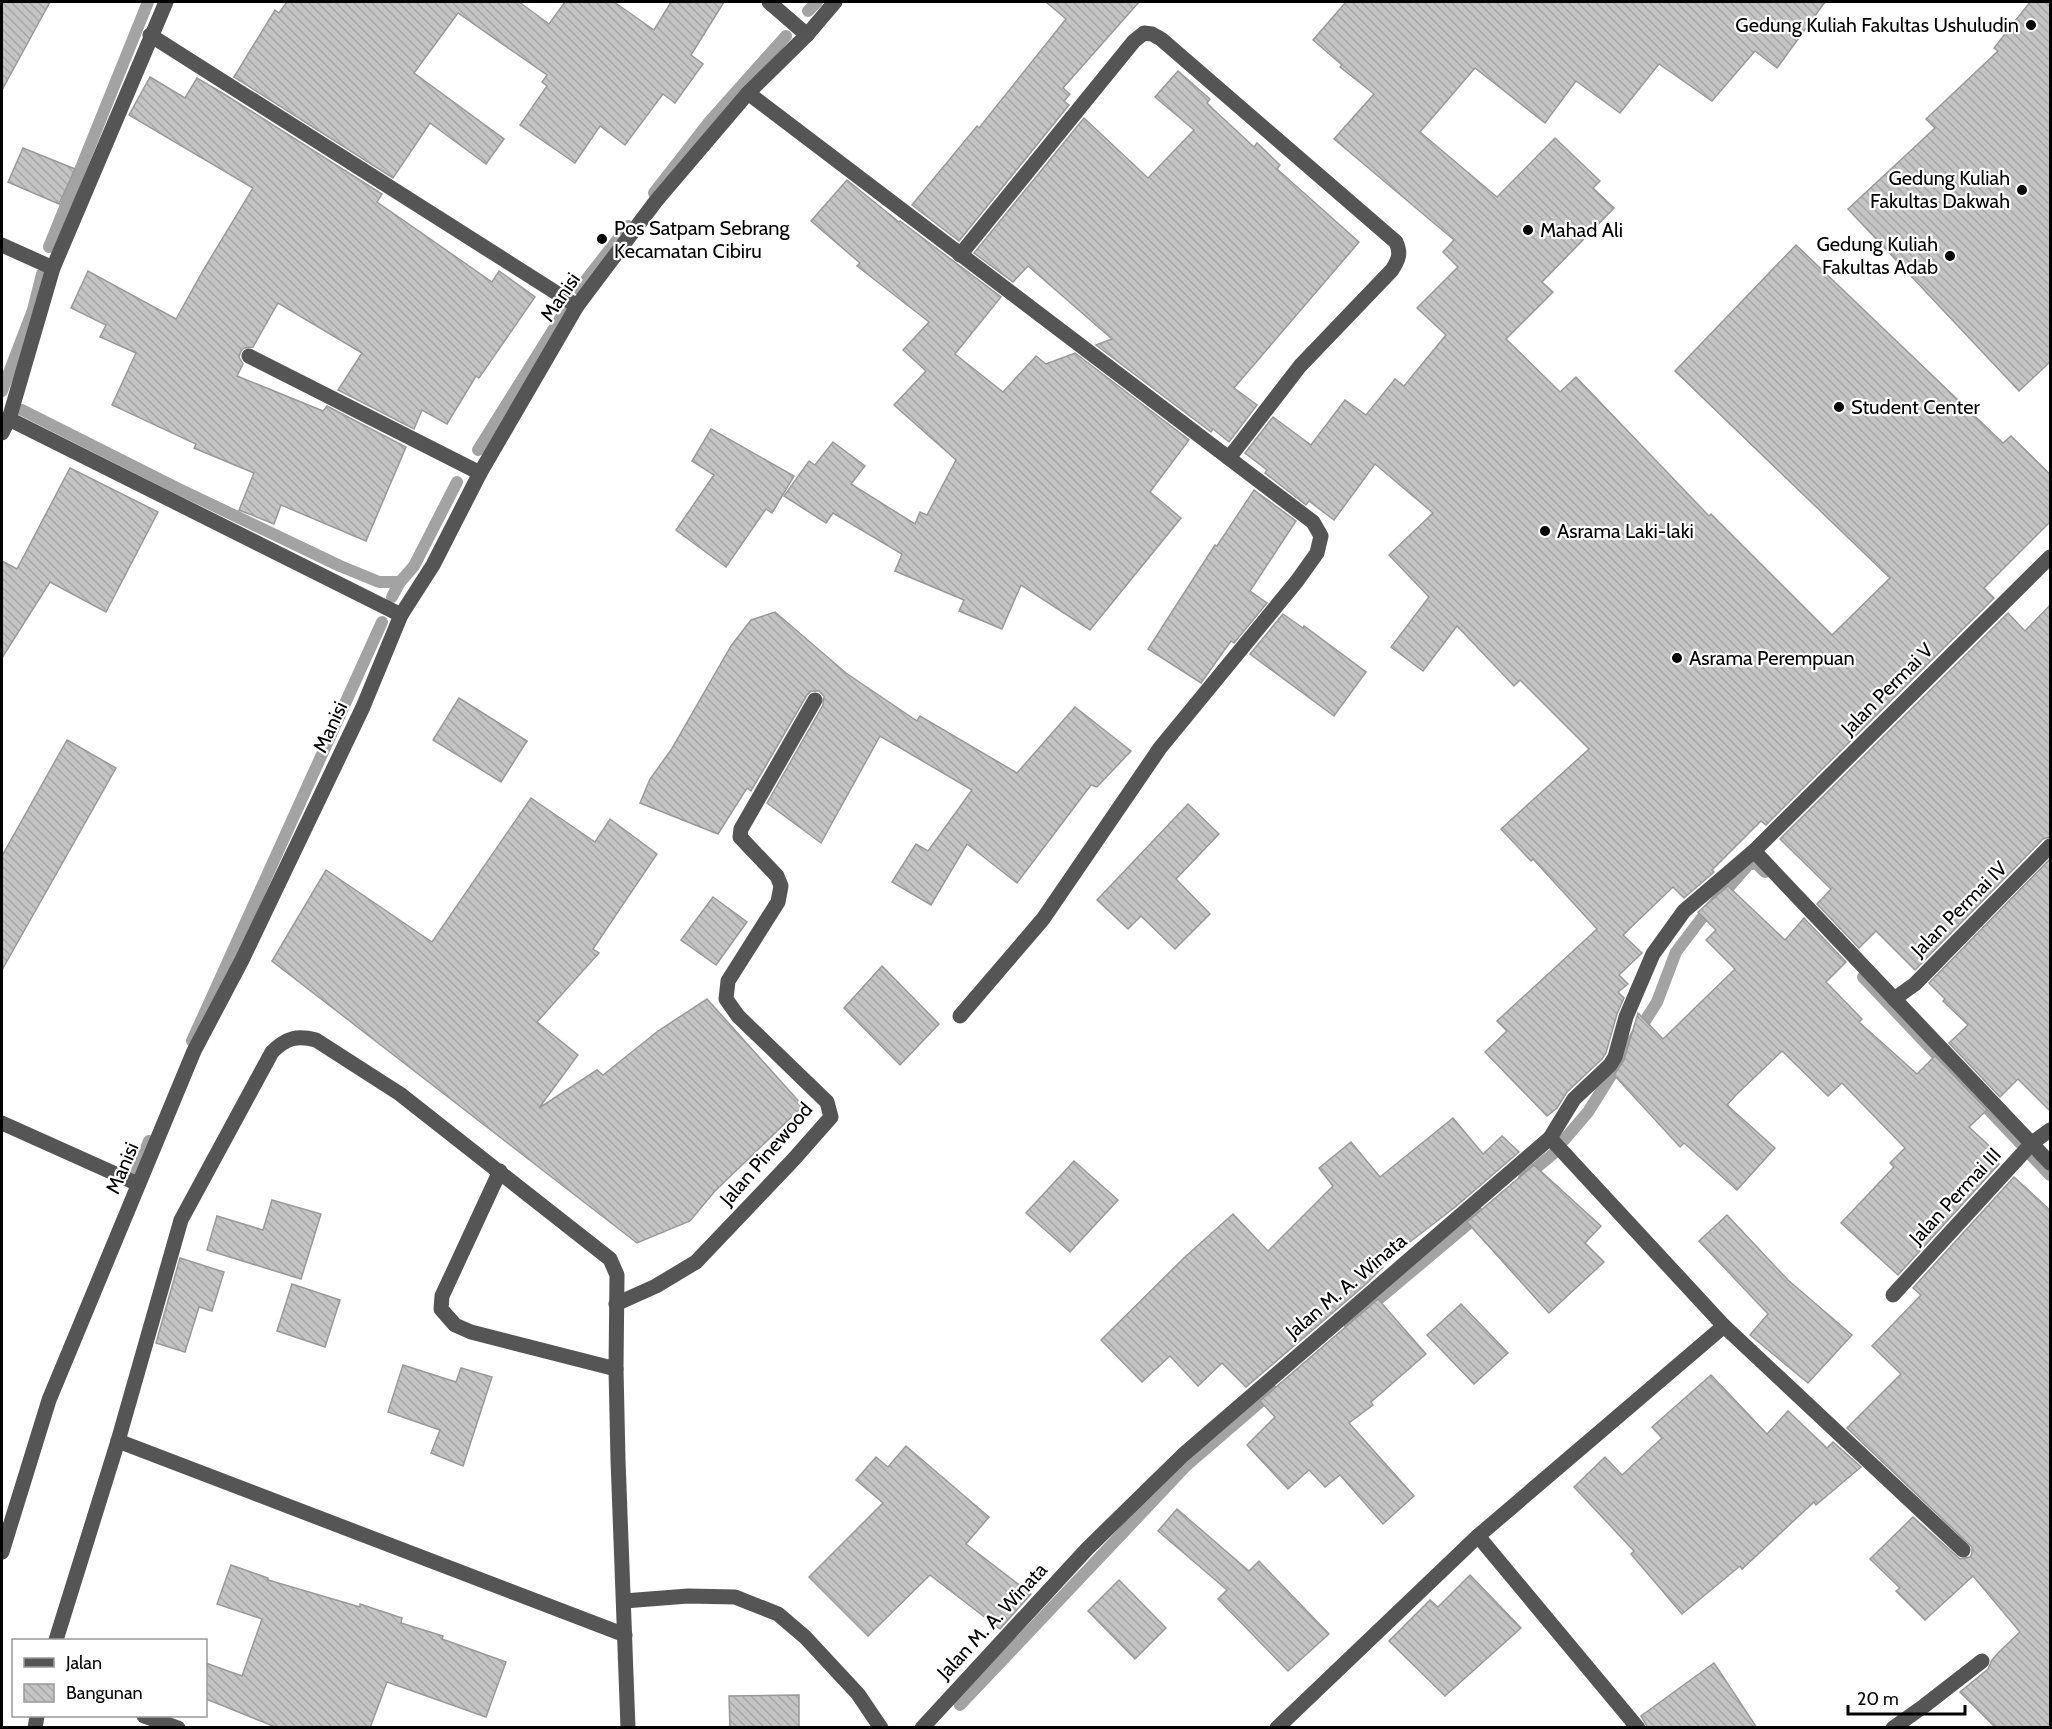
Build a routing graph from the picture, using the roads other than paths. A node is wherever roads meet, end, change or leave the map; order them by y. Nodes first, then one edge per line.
1 (166, 2) edge
2 (769, 2) edge
3 (835, 2) edge
4 (150, 35) junction
5 (807, 35) junction
6 (748, 93) junction
7 (2, 245) edge
8 (960, 255) junction
9 (53, 268) junction
10 (577, 306) junction
11 (249, 356) dead end
12 (5, 426) edge
13 (1229, 458) junction
14 (480, 473) junction
15 (2050, 557) edge
16 (401, 615) junction
17 (815, 700) dead end
18 (2050, 846) edge
19 (1754, 851) junction
20 (1894, 999) junction
21 (960, 1016) dead end
22 (2, 1123) edge
23 (2050, 1130) edge
24 (1550, 1138) junction
25 (2032, 1143) junction
26 (2050, 1163) edge
27 (500, 1171) junction
28 (138, 1184) junction
29 (1893, 1294) dead end
30 (616, 1304) junction
31 (1724, 1326) junction
32 (616, 1369) junction
33 (118, 1441) junction
34 (1478, 1536) junction
35 (1963, 1550) dead end
36 (2, 1552) edge
37 (624, 1601) junction
38 (625, 1635) junction
39 (57, 1639) edge
40 (1982, 1661) dead end
41 (147, 1717) edge
42 (178, 1728) edge
43 (628, 1728) edge
44 (881, 1728) edge
45 (922, 1728) edge
46 (1276, 1728) edge
47 (1638, 1728) edge
48 (1893, 1728) edge

1 - 4 street
2 - 5 street
3 - 5 street, Manisi
4 - 9 street
4 - 10 street
5 - 6 street, Manisi
6 - 8 street
6 - 10 street, Manisi
7 - 9 street
8 - 13 street
8 - 13 street
9 - 12 street
10 - 14 street, Manisi
11 - 14 street
12 - 16 street
13 - 21 street
14 - 16 street, Manisi
15 - 19 street, Jalan Permai V
16 - 28 street, Manisi
17 - 30 street, Jalan Pinewood
18 - 20 street, Jalan Permai IV
19 - 20 street
19 - 24 street, Jalan M. A. Winata
20 - 25 street
22 - 28 street
23 - 25 street, Jalan Permai III
24 - 31 street
24 - 45 street, Jalan M. A. Winata
25 - 26 street
25 - 29 street, Jalan Permai III
27 - 30 street
27 - 32 street
27 - 33 street
28 - 36 street, Manisi
30 - 32 street
31 - 34 street
31 - 35 street
32 - 37 street
33 - 38 street
33 - 39 street
34 - 46 street
34 - 47 street
37 - 38 street
37 - 44 street
38 - 43 street
40 - 48 street
41 - 42 street

